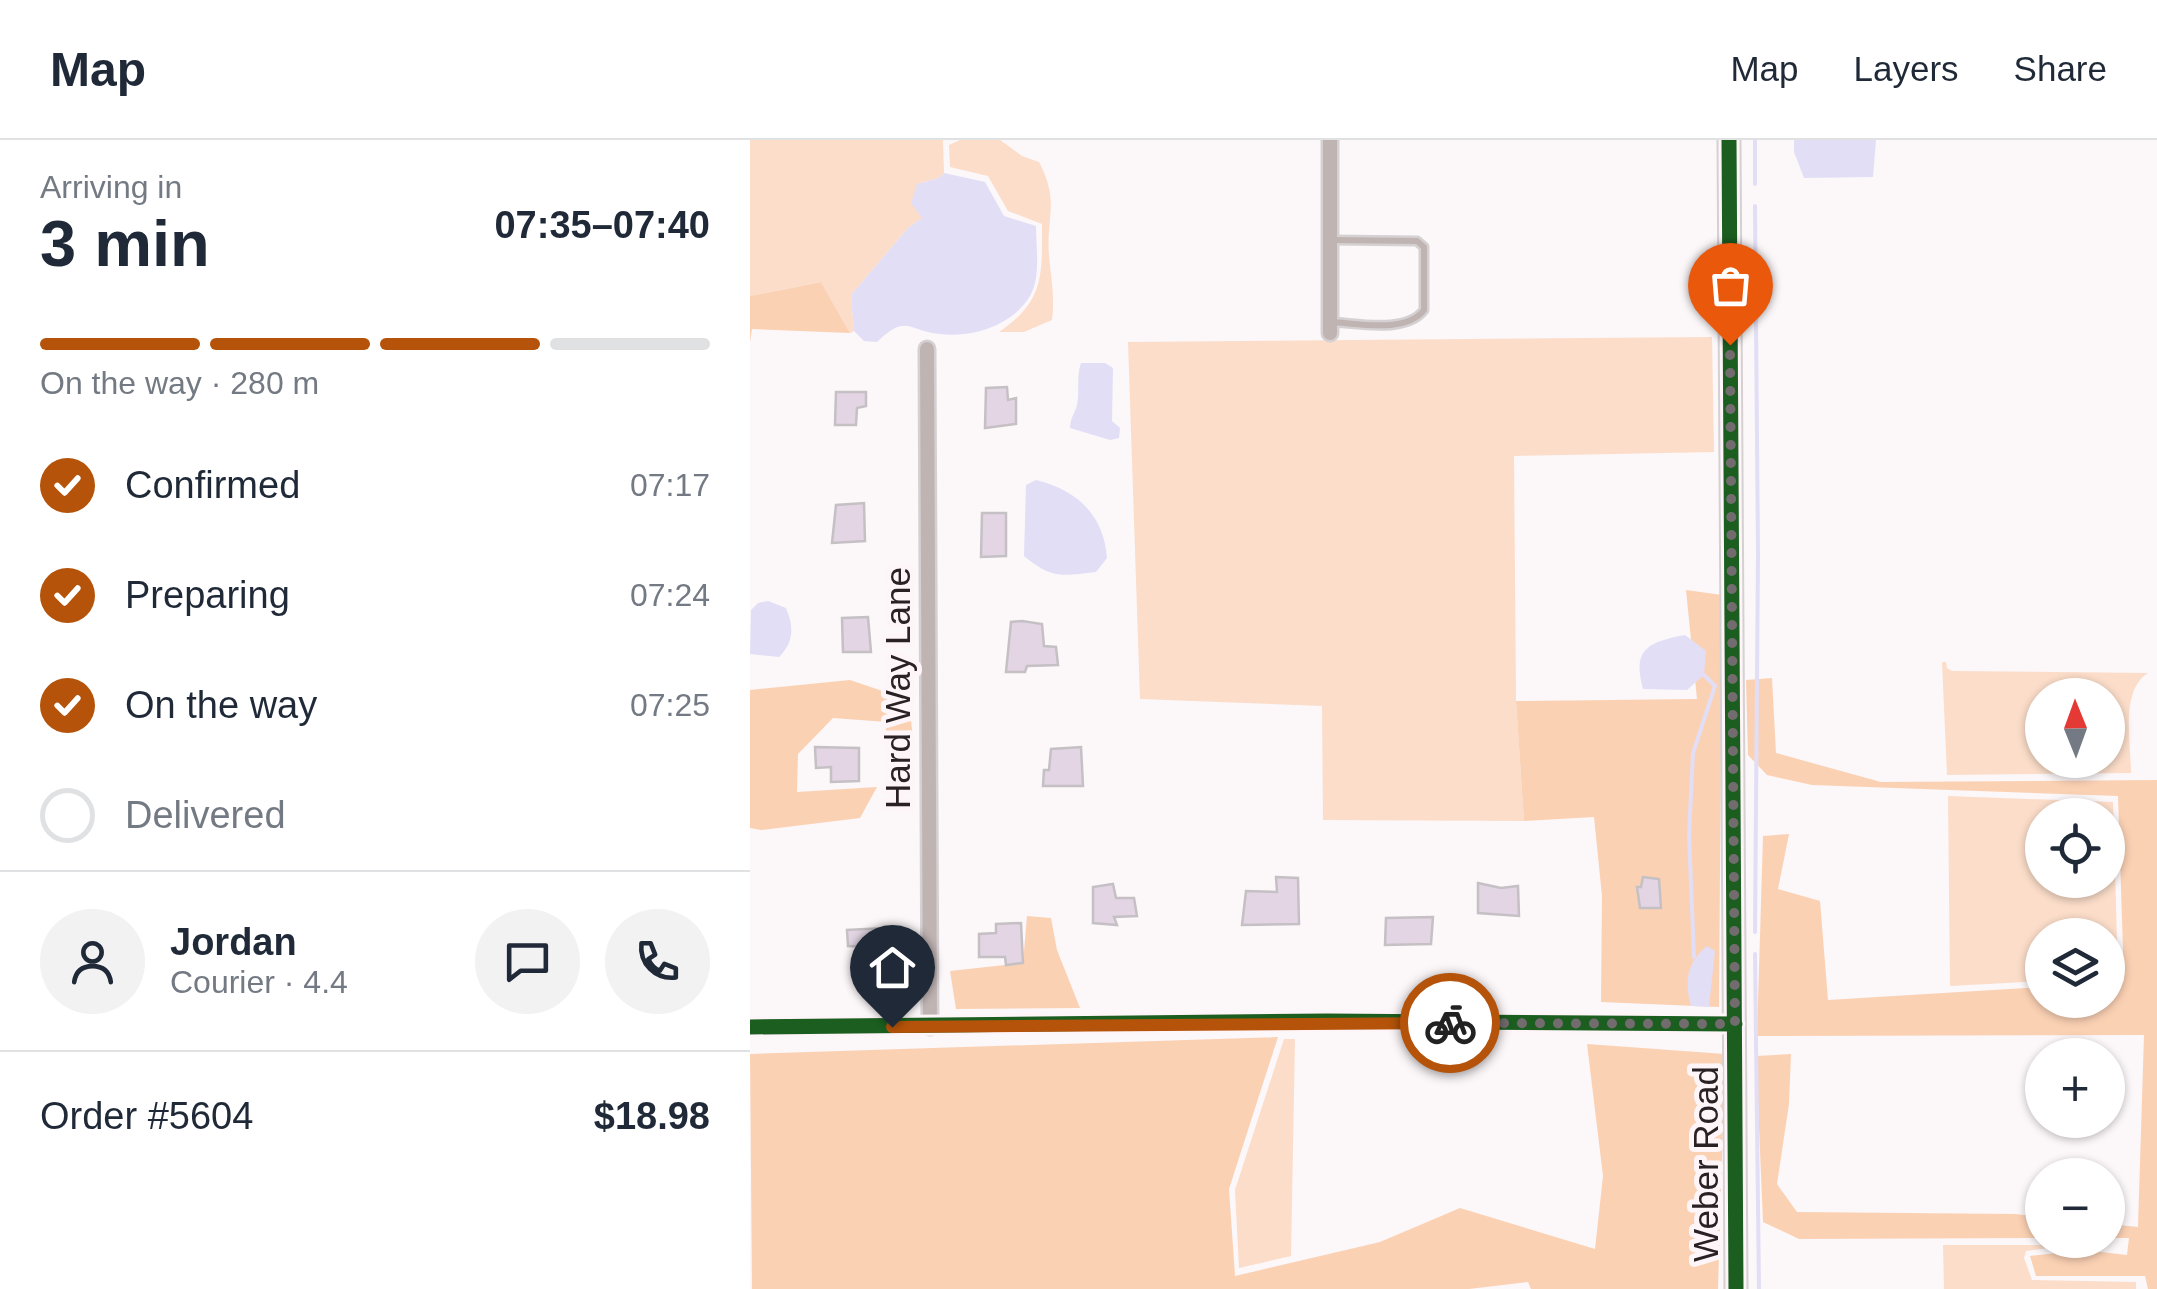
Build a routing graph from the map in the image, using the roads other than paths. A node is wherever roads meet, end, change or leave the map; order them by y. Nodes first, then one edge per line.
1 (1330, 140) edge
2 (1729, 140) edge
3 (1331, 240) junction
4 (1331, 328) joint
5 (927, 349) dead end
6 (1735, 1024) junction
7 (750, 1027) edge
8 (930, 1027) junction
9 (1736, 1289) edge

1 - 3 street
2 - 6 street, Weber Road
3 - 4 street
3 - 4 lane
5 - 8 street, Hard Way Lane
6 - 8 street
6 - 9 street, Weber Road
7 - 8 street

